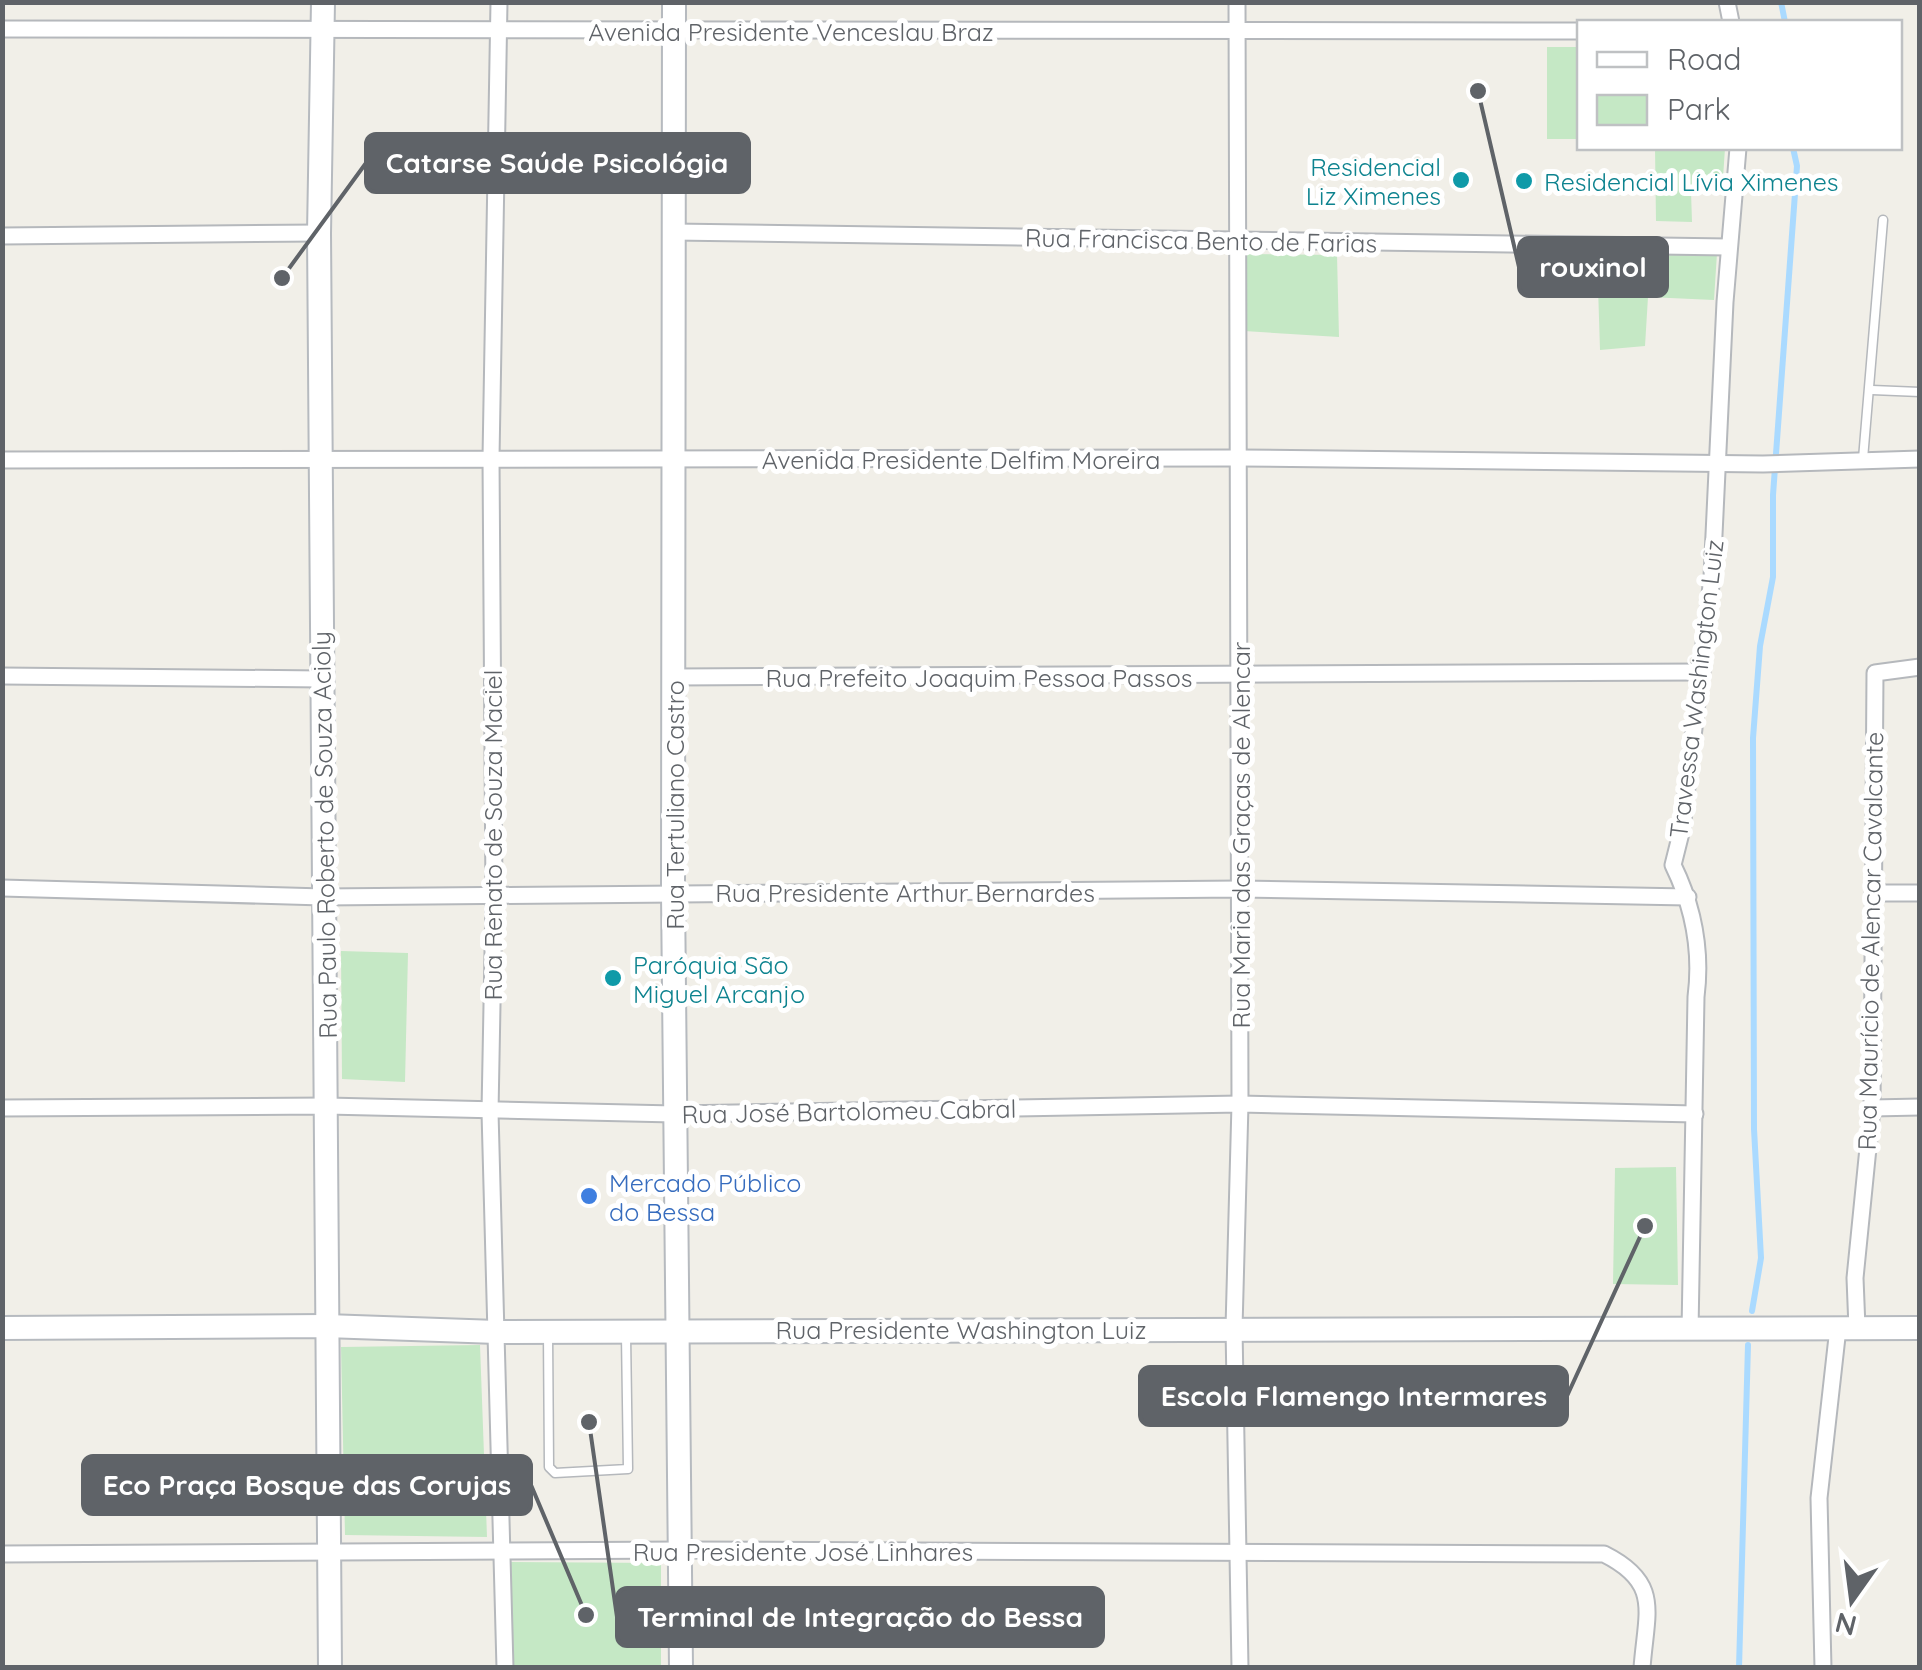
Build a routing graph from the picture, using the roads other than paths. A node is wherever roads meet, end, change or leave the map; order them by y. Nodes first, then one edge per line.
1 (323, 2) edge
2 (499, 2) edge
3 (674, 2) edge
4 (1237, 2) edge
5 (2, 30) edge
6 (1237, 30) junction
7 (673, 31) junction
8 (322, 32) junction
9 (1577, 32) edge
10 (499, 33) junction
11 (1738, 150) edge
12 (1882, 220) dead end
13 (673, 232) junction
14 (319, 233) junction
15 (2, 236) edge
16 (1236, 240) junction
17 (1728, 247) junction
18 (1872, 390) junction
19 (1920, 392) edge
20 (491, 458) junction
21 (1240, 458) junction
22 (322, 459) junction
23 (1920, 459) edge
24 (2, 460) edge
25 (672, 460) junction
26 (1720, 461) junction
27 (1863, 462) junction
28 (1920, 667) edge
29 (1702, 672) junction
30 (2, 676) edge
31 (676, 677) junction
32 (1240, 677) junction
33 (322, 679) junction
34 (2, 888) edge
35 (1240, 889) junction
36 (1873, 893) junction
37 (1920, 893) edge
38 (673, 894) junction
39 (323, 897) junction
40 (1688, 897) junction
41 (494, 898) junction
42 (1240, 1104) junction
43 (327, 1106) junction
44 (1920, 1107) edge
45 (2, 1108) edge
46 (1872, 1108) junction
47 (490, 1112) junction
48 (674, 1114) junction
49 (1695, 1114) junction
50 (326, 1326) junction
51 (2, 1328) edge
52 (1234, 1328) junction
53 (1848, 1328) junction
54 (1920, 1328) edge
55 (676, 1330) junction
56 (548, 1331) junction
57 (626, 1331) junction
58 (1690, 1331) junction
59 (497, 1332) junction
60 (502, 1550) junction
61 (681, 1550) junction
62 (326, 1551) junction
63 (1241, 1552) junction
64 (2, 1554) edge
65 (330, 1668) edge
66 (505, 1668) edge
67 (682, 1668) edge
68 (1240, 1668) edge
69 (1642, 1668) edge
70 (1822, 1668) edge

1 - 8 street, Rua Paulo Roberto de Souza Acioly
2 - 10 street, Rua Renato de Souza Maciel
3 - 7 street, Rua Tertuliano Castro
4 - 6 street, Rua Maria das Graças de Alencar
5 - 8 street, Avenida Presidente Venceslau Braz
6 - 7 street, Avenida Presidente Venceslau Braz
6 - 9 street, Avenida Presidente Venceslau Braz
6 - 16 street, Rua Maria das Graças de Alencar
7 - 10 street, Avenida Presidente Venceslau Braz
7 - 13 street, Rua Tertuliano Castro
8 - 10 street, Avenida Presidente Venceslau Braz
8 - 14 street, Rua Paulo Roberto de Souza Acioly
10 - 20 street, Rua Renato de Souza Maciel
11 - 17 street, Travessa Washington Luiz
12 - 18 lane
13 - 16 street, Rua Francisca Bento de Farias
13 - 25 street, Rua Tertuliano Castro
14 - 15 street
14 - 22 street, Rua Paulo Roberto de Souza Acioly
16 - 17 street, Rua Francisca Bento de Farias
16 - 21 street, Rua Maria das Graças de Alencar
17 - 26 street, Travessa Washington Luiz
18 - 19 lane
18 - 27 lane
20 - 22 street, Avenida Presidente Delfim Moreira
20 - 25 street, Avenida Presidente Delfim Moreira
20 - 41 street, Rua Renato de Souza Maciel
21 - 25 street, Avenida Presidente Delfim Moreira
21 - 26 street, Avenida Presidente Delfim Moreira
21 - 32 street, Rua Maria das Graças de Alencar
22 - 24 street, Avenida Presidente Delfim Moreira
22 - 33 street, Rua Paulo Roberto de Souza Acioly
23 - 27 street, Avenida Presidente Delfim Moreira
25 - 31 street, Rua Tertuliano Castro
26 - 27 street, Avenida Presidente Delfim Moreira
26 - 29 street, Travessa Washington Luiz
28 - 36 street, Rua Maurício de Alencar Cavalcante
29 - 32 street, Rua Prefeito Joaquim Pessoa Passos
29 - 40 street, Travessa Washington Luiz
30 - 33 street
31 - 32 street, Rua Prefeito Joaquim Pessoa Passos
31 - 38 street, Rua Tertuliano Castro
32 - 35 street, Rua Maria das Graças de Alencar
33 - 39 street, Rua Paulo Roberto de Souza Acioly
34 - 39 street, Rua Presidente Arthur Bernardes
35 - 38 street, Rua Presidente Arthur Bernardes
35 - 40 street, Rua Presidente Arthur Bernardes
35 - 42 street, Rua Maria das Graças de Alencar
36 - 37 street
36 - 46 street, Rua Maurício de Alencar Cavalcante
38 - 41 street, Rua Presidente Arthur Bernardes
38 - 48 street, Rua Tertuliano Castro
39 - 41 street, Rua Presidente Arthur Bernardes
39 - 43 street, Rua Paulo Roberto de Souza Acioly
40 - 49 street, Travessa Washington Luiz
41 - 47 street, Rua Renato de Souza Maciel
42 - 48 street, Rua José Bartolomeu Cabral
42 - 49 street, Rua José Bartolomeu Cabral
42 - 52 street, Rua Maria das Graças de Alencar
43 - 45 street, Rua José Bartolomeu Cabral
43 - 47 street, Rua José Bartolomeu Cabral
43 - 50 street, Rua Paulo Roberto de Souza Acioly
44 - 46 street
46 - 53 street, Rua Maurício de Alencar Cavalcante
47 - 48 street, Rua José Bartolomeu Cabral
47 - 59 street, Rua Renato de Souza Maciel
48 - 55 street, Rua Tertuliano Castro
49 - 58 street, Travessa Washington Luiz
50 - 51 street, Rua Presidente Washington Luiz
50 - 59 street, Rua Presidente Washington Luiz
50 - 62 street, Rua Paulo Roberto de Souza Acioly
52 - 55 street, Rua Presidente Washington Luiz
52 - 58 street, Rua Presidente Washington Luiz
52 - 63 street, Rua Maria das Graças de Alencar
53 - 54 street, Rua Presidente Washington Luiz
53 - 58 street, Rua Presidente Washington Luiz
53 - 70 street, Rua Maurício de Alencar Cavalcante
55 - 57 street, Rua Presidente Washington Luiz
55 - 61 street, Rua Tertuliano Castro
56 - 57 street, Rua Presidente Washington Luiz
56 - 57 lane
56 - 59 street, Rua Presidente Washington Luiz
59 - 60 street, Rua Renato de Souza Maciel
60 - 61 street, Rua Presidente José Linhares
60 - 62 street, Rua Presidente José Linhares
60 - 66 street, Rua Renato de Souza Maciel
61 - 63 street, Rua Presidente José Linhares
61 - 67 street, Rua Tertuliano Castro
62 - 64 street, Rua Presidente José Linhares
62 - 65 street, Rua Paulo Roberto de Souza Acioly
63 - 68 street, Rua Maria das Graças de Alencar
63 - 69 street, Rua Presidente José Linhares

